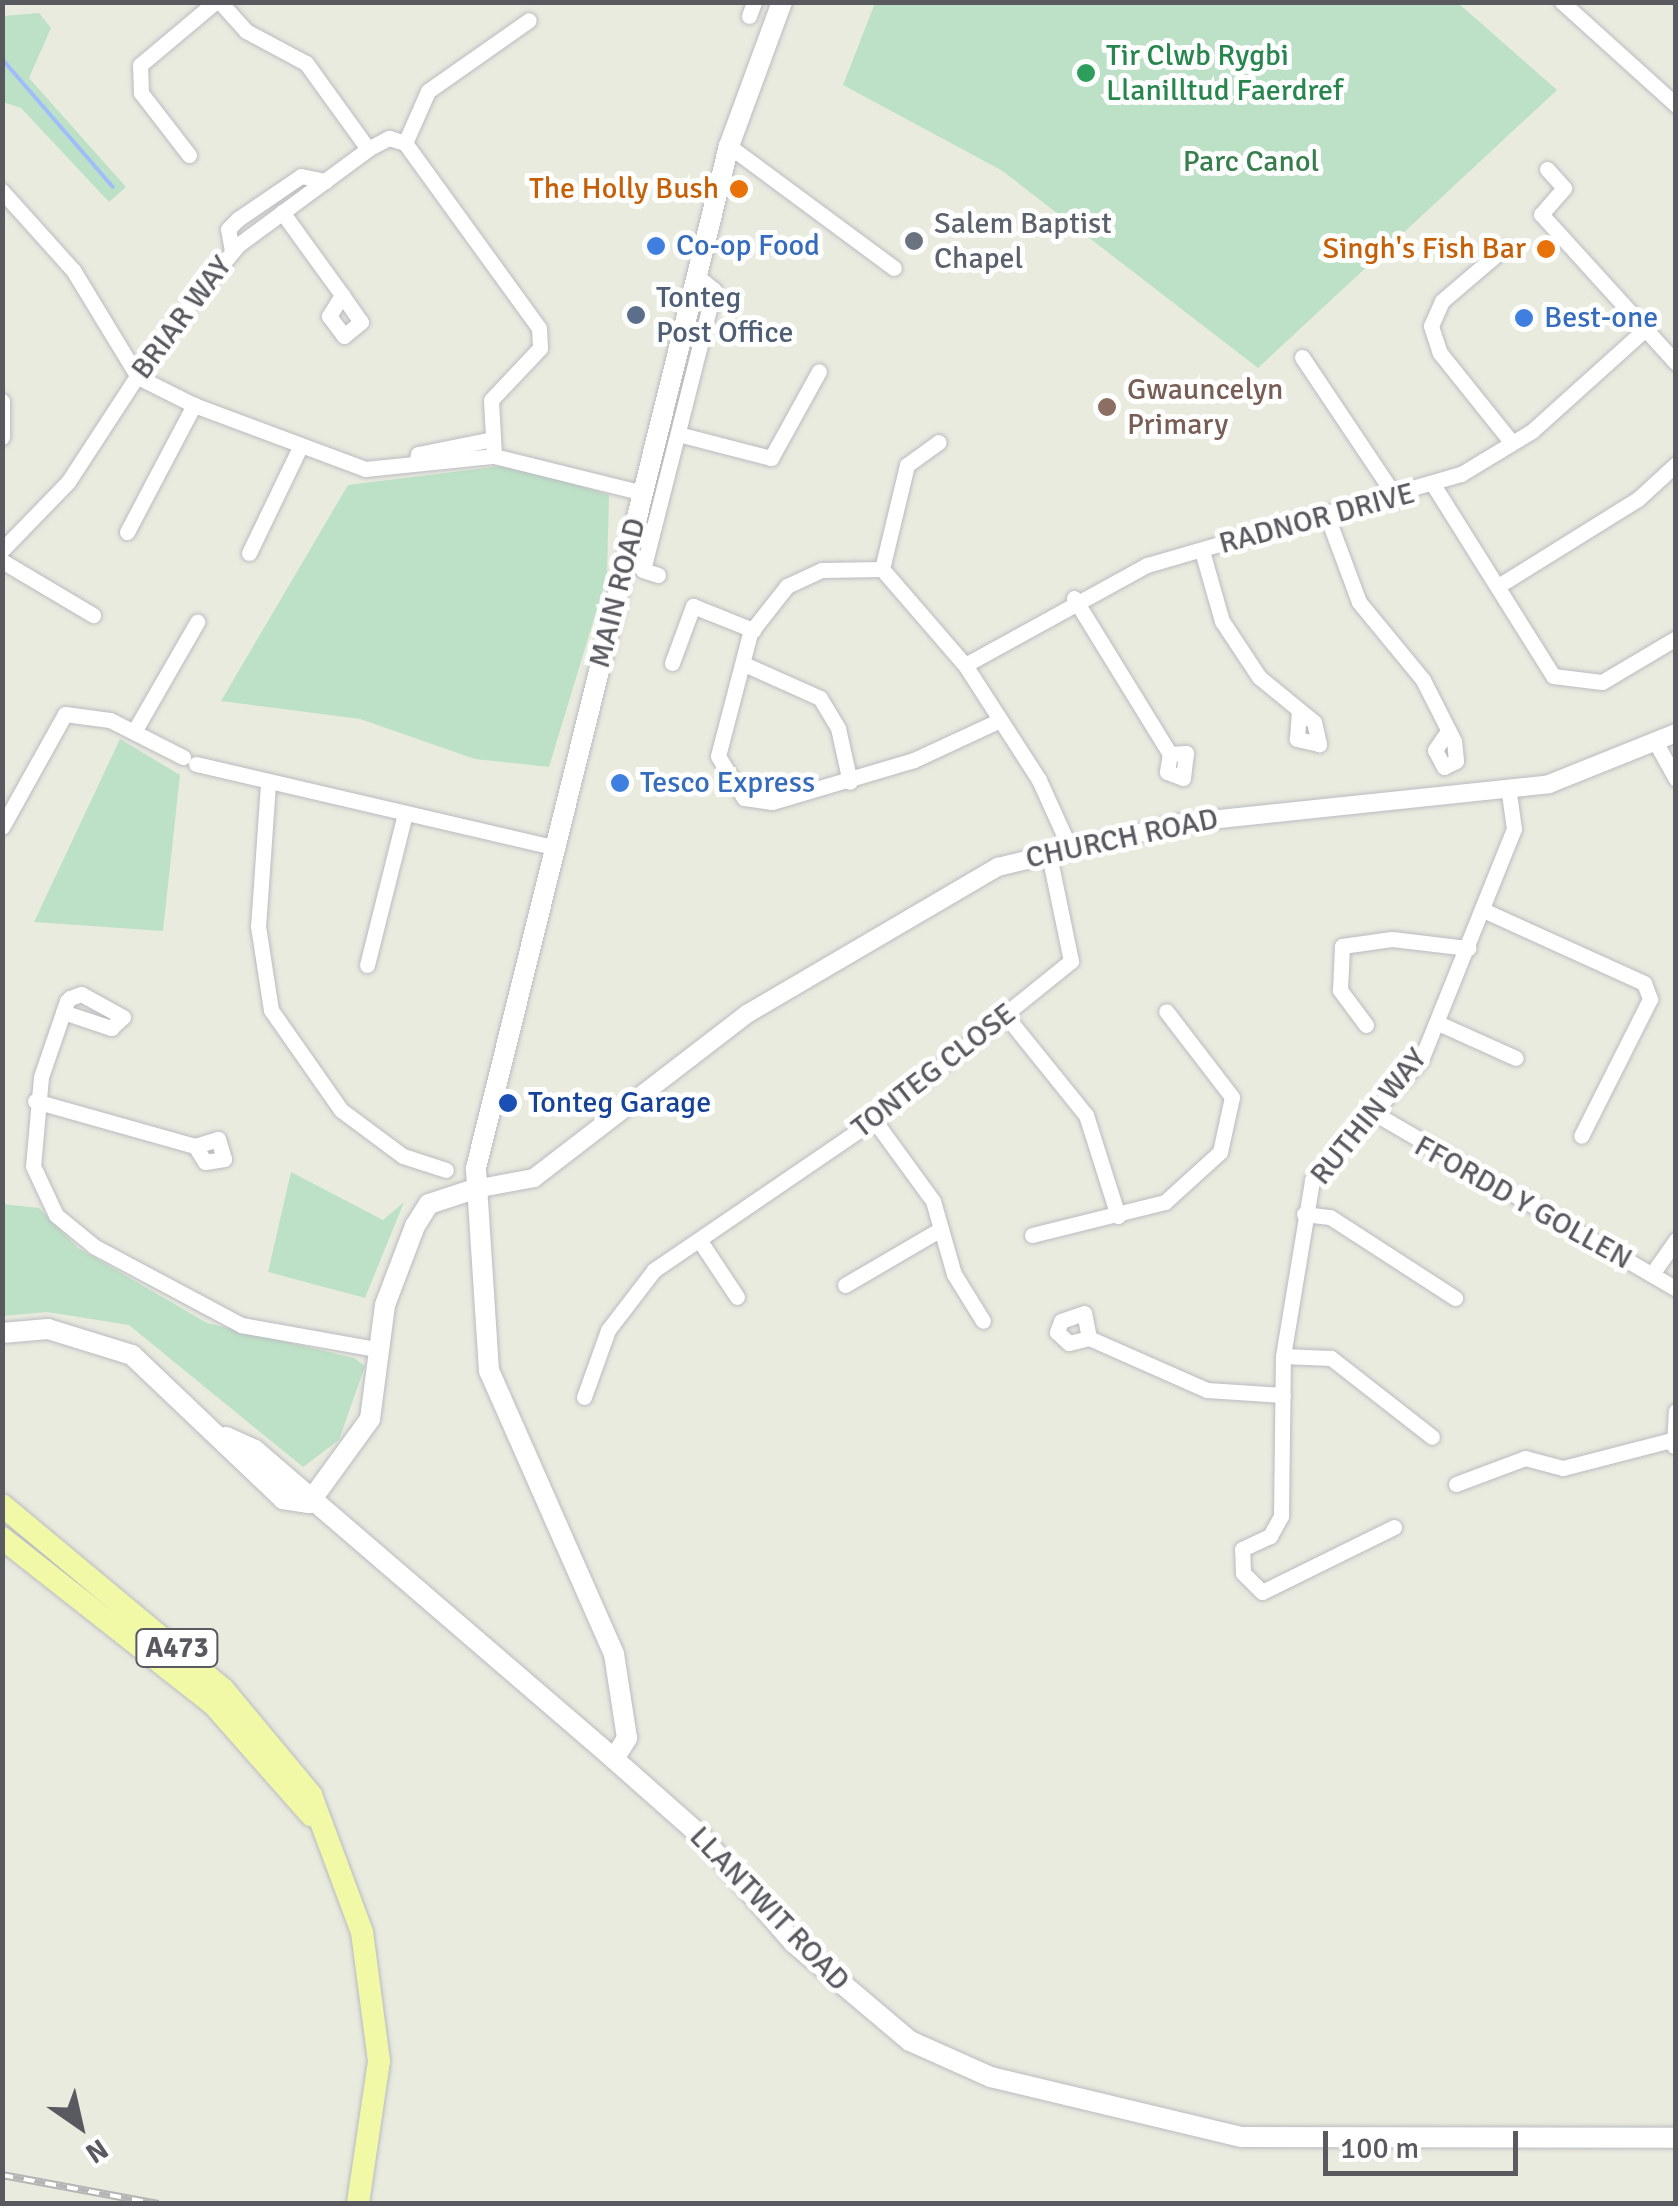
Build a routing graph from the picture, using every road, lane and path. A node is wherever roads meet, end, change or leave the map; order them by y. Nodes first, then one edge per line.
1 (218, 2) edge
2 (782, 2) edge
3 (1562, 2) edge
4 (530, 20) dead end
5 (1676, 105) edge
6 (405, 143) junction
7 (729, 146) junction
8 (368, 149) junction
9 (189, 155) dead end
10 (1547, 168) dead end
11 (325, 181) junction
12 (2, 191) edge
13 (282, 212) junction
14 (1504, 248) dead end
15 (232, 251) junction
16 (894, 268) dead end
17 (697, 276) junction
18 (342, 295) dead end
19 (1643, 331) junction
20 (1302, 357) dead end
21 (1676, 363) edge
22 (819, 371) dead end
23 (138, 376) junction
24 (2, 401) edge
25 (194, 405) junction
26 (678, 434) junction
27 (2, 437) edge
28 (939, 442) dead end
29 (1512, 443) junction
30 (300, 447) junction
31 (493, 448) junction
32 (1676, 464) edge
33 (1434, 486) junction
34 (644, 493) junction
35 (1398, 499) junction
36 (1327, 516) junction
37 (127, 532) dead end
38 (2, 550) edge
39 (1202, 550) junction
40 (249, 553) dead end
41 (2, 562) edge
42 (882, 569) junction
43 (658, 576) dead end
44 (1498, 586) junction
45 (1074, 598) junction
46 (93, 615) dead end
47 (196, 622) dead end
48 (753, 630) junction
49 (1676, 638) edge
50 (672, 663) dead end
51 (744, 664) junction
52 (966, 665) junction
53 (1298, 712) dead end
54 (998, 721) junction
55 (134, 730) junction
56 (1676, 733) edge
57 (1444, 735) dead end
58 (1656, 743) junction
59 (1170, 754) dead end
60 (1676, 779) edge
61 (850, 782) junction
62 (268, 784) junction
63 (1510, 792) junction
64 (405, 814) junction
65 (2, 827) edge
66 (1069, 846) junction
67 (557, 848) junction
68 (1048, 850) junction
69 (1483, 910) junction
70 (1468, 948) junction
71 (367, 965) dead end
72 (1166, 1011) dead end
73 (64, 1012) dead end
74 (1006, 1016) junction
75 (1438, 1023) junction
76 (1366, 1025) dead end
77 (1516, 1058) dead end
78 (35, 1101) junction
79 (1374, 1113) junction
80 (874, 1120) junction
81 (1581, 1136) dead end
82 (195, 1146) dead end
83 (446, 1170) dead end
84 (475, 1189) junction
85 (1304, 1214) junction
86 (1118, 1216) junction
87 (941, 1229) junction
88 (1032, 1235) dead end
89 (700, 1240) junction
90 (1676, 1240) edge
91 (1652, 1274) junction
92 (845, 1285) dead end
93 (1676, 1289) edge
94 (738, 1297) dead end
95 (1455, 1298) dead end
96 (982, 1320) dead end
97 (2, 1333) edge
98 (1088, 1338) dead end
99 (381, 1350) junction
100 (1283, 1356) junction
101 (1283, 1395) junction
102 (584, 1396) dead end
103 (1676, 1411) edge
104 (1432, 1437) dead end
105 (1673, 1444) edge
106 (1456, 1484) dead end
107 (309, 1503) junction
108 (2, 1505) edge
109 (1394, 1527) dead end
110 (2, 1538) edge
111 (614, 1759) junction
112 (317, 1821) junction
113 (1676, 2138) edge
114 (358, 2204) edge

1 - 8 street
1 - 9 street
2 - 7 main road, MAIN ROAD
3 - 5 street
4 - 6 street
6 - 8 street, BRIAR WAY
6 - 31 street
7 - 16 street
7 - 17 main road, MAIN ROAD
8 - 11 street, BRIAR WAY
10 - 19 street
11 - 13 street, BRIAR WAY
11 - 15 street
12 - 23 street
13 - 15 street, BRIAR WAY
13 - 18 street
14 - 29 street
15 - 23 street, BRIAR WAY
17 - 26 street
17 - 34 main road, MAIN ROAD
19 - 21 street
19 - 29 street, RADNOR DRIVE
20 - 35 street
22 - 26 street
23 - 25 street
23 - 38 street, BRIAR WAY
24 - 27 street
25 - 30 street
25 - 37 street
26 - 43 street
28 - 42 street
29 - 33 street, RADNOR DRIVE
30 - 31 street
30 - 40 street
31 - 34 street
32 - 44 street
33 - 35 street, RADNOR DRIVE
33 - 44 street
34 - 67 main road, MAIN ROAD
35 - 36 street, RADNOR DRIVE
36 - 39 street, RADNOR DRIVE
36 - 57 street
39 - 45 street, RADNOR DRIVE
39 - 53 street
41 - 46 street
42 - 48 street
42 - 52 street
44 - 49 street
45 - 52 street, RADNOR DRIVE
45 - 59 street
47 - 55 street
48 - 50 street
48 - 51 street
51 - 61 street
51 - 61 street
52 - 54 street
54 - 61 street
54 - 66 street
55 - 62 street
55 - 65 street
56 - 58 street, CHURCH ROAD
58 - 60 street
58 - 63 street, CHURCH ROAD
62 - 64 street
62 - 83 street
63 - 66 street, CHURCH ROAD
63 - 69 street, RUTHIN WAY
64 - 67 street
64 - 71 street
66 - 68 street, CHURCH ROAD
67 - 84 main road, MAIN ROAD
68 - 74 street, TONTEG CLOSE
68 - 84 street, CHURCH ROAD
69 - 70 street, RUTHIN WAY
69 - 81 street
70 - 75 street, RUTHIN WAY
70 - 76 street
72 - 86 street
73 - 78 street
74 - 80 street, TONTEG CLOSE
74 - 86 street
75 - 77 street
75 - 79 street, RUTHIN WAY
78 - 82 street
78 - 99 street
79 - 85 street, RUTHIN WAY
79 - 91 street, FFORDD Y GOLLEN
80 - 87 street
80 - 89 street, TONTEG CLOSE
84 - 99 main road
84 - 111 main road, MAIN ROAD
85 - 95 street
85 - 100 street, RUTHIN WAY
86 - 88 street
87 - 92 street
87 - 96 street
89 - 94 street
89 - 102 street, TONTEG CLOSE
90 - 91 street
91 - 93 street, FFORDD Y GOLLEN
97 - 107 main road, LLANTWIT ROAD
98 - 101 street
99 - 107 main road
100 - 101 street, RUTHIN WAY
100 - 104 street
101 - 109 street, RUTHIN WAY
103 - 105 street
105 - 106 street
107 - 111 main road, LLANTWIT ROAD
108 - 112 main road, A473
110 - 112 main road, A473
111 - 113 main road, LLANTWIT ROAD
112 - 114 main road, A473

